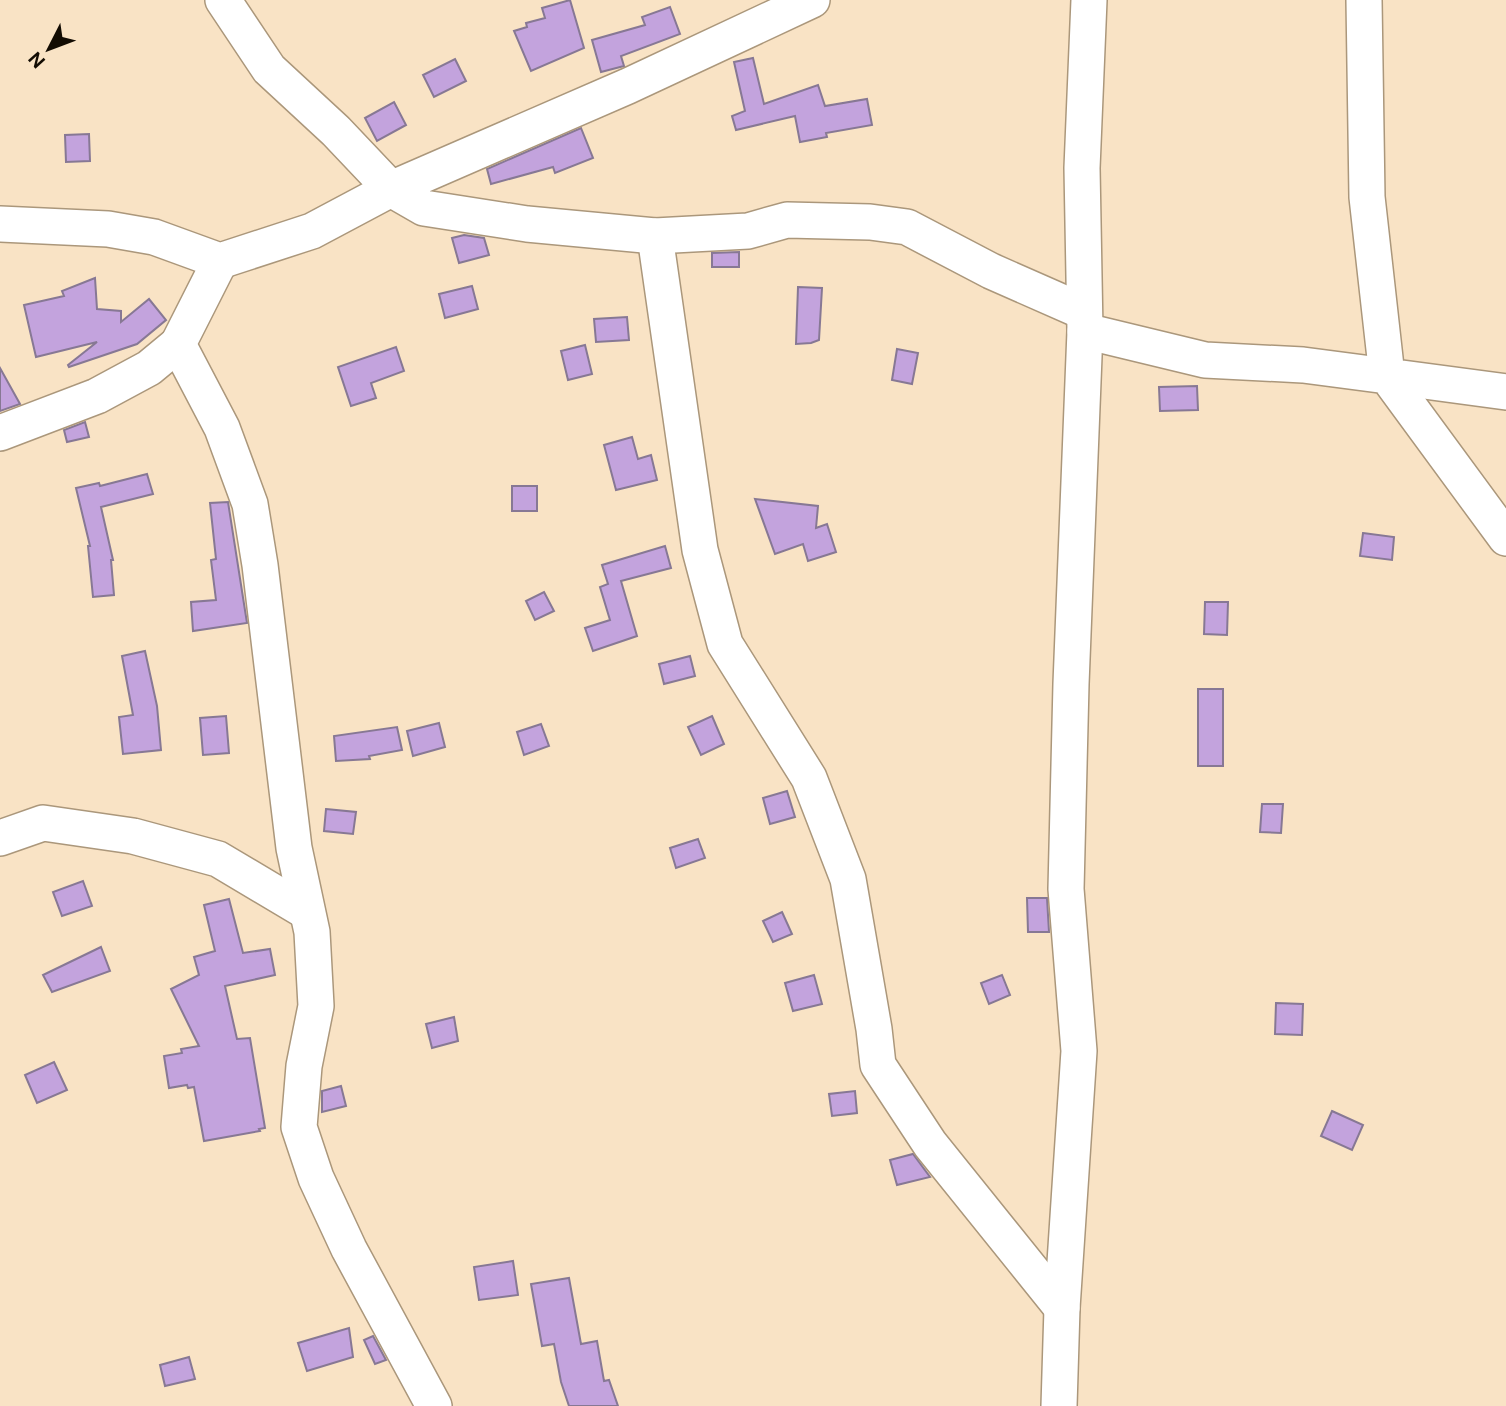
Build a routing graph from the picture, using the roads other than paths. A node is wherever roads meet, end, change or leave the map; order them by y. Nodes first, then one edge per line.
1 (223, 0) edge
2 (813, 0) edge
3 (1089, 0) edge
4 (1364, 0) edge
5 (391, 189) junction
6 (0, 224) edge
7 (655, 236) junction
8 (220, 261) junction
9 (1085, 322) junction
10 (178, 344) junction
11 (1387, 376) junction
12 (1506, 392) edge
13 (0, 433) edge
14 (1506, 538) edge
15 (0, 838) edge
16 (307, 912) junction
17 (1062, 1308) junction
18 (434, 1406) edge
19 (1059, 1406) edge

1 - 5 street
2 - 5 street
3 - 9 street
4 - 11 street
5 - 7 street
5 - 8 street
6 - 8 street
7 - 9 street
7 - 17 street
8 - 10 street
9 - 11 street
9 - 17 street
10 - 13 street
10 - 16 street
11 - 12 street
11 - 14 street
15 - 16 street
16 - 18 street
17 - 19 street

